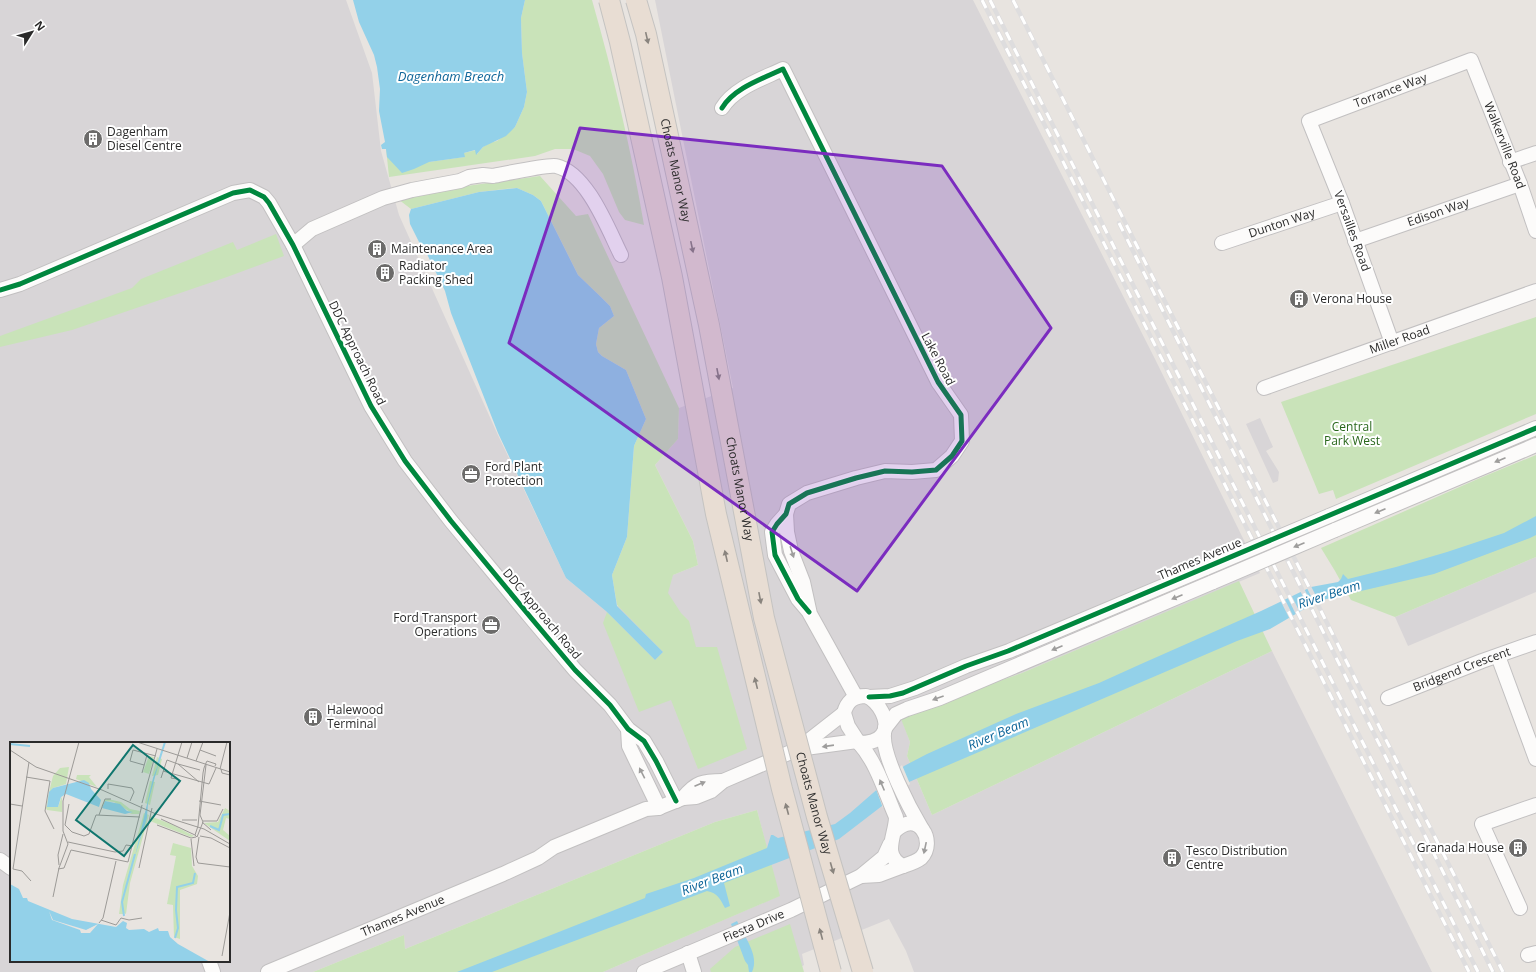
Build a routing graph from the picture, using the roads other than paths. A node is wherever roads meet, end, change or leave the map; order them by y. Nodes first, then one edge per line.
1 (609, 0) edge
2 (636, 0) edge
3 (1471, 60) joint
4 (722, 108) dead end
5 (1309, 121) joint
6 (1536, 153) edge
7 (1510, 162) junction
8 (1520, 184) junction
9 (1342, 203) junction
10 (1536, 231) edge
11 (1355, 241) junction
12 (1222, 244) dead end
13 (293, 245) junction
14 (621, 255) dead end
15 (0, 290) edge
16 (1536, 292) edge
17 (1392, 343) junction
18 (1264, 388) dead end
19 (1536, 428) edge
20 (1536, 445) edge
21 (1536, 642) edge
22 (1498, 656) junction
23 (862, 697) junction
24 (1388, 698) dead end
25 (844, 712) junction
26 (628, 729) junction
27 (884, 731) junction
28 (858, 742) junction
29 (798, 749) junction
30 (1536, 758) edge
31 (679, 799) junction
32 (1536, 805) edge
33 (659, 808) junction
34 (923, 829) junction
35 (892, 838) junction
36 (0, 860) edge
37 (903, 866) junction
38 (10, 867) edge
39 (861, 876) junction
40 (1520, 908) dead end
41 (688, 953) junction
42 (209, 962) edge
43 (213, 972) edge
44 (268, 972) edge
45 (644, 972) edge
46 (694, 972) edge
47 (831, 972) edge
48 (863, 972) edge

47 -> 1 highway, bridge
2 -> 48 highway, Choats Manor Way, bridge
3 - 5 street, Torrance Way
3 - 7 street, Walkerville Road
4 - 23 street, Lake Road
5 - 9 street, Versailles Road
6 - 7 street
7 - 8 street, Walkerville Road
8 - 10 street, Walkerville Road
8 - 11 street, Edison Way
9 - 11 street, Versailles Road
9 - 12 street, Dunton Way
11 - 17 street, Versailles Road
13 - 14 street
13 - 15 street, DDC Approach Road
13 - 26 street, DDC Approach Road
16 - 17 street, Miller Road
17 - 18 street, Miller Road
19 - 23 street, Thames Avenue, bridge
20 -> 27 street, bridge
21 - 22 street, Bridgend Crescent
22 - 24 street, Bridgend Crescent
22 - 30 street
23 - 25 street
23 - 27 street
25 - 28 street
25 - 29 street, Thames Avenue
26 - 31 street
33 -> 26 street
27 - 28 street
27 - 34 street
28 -> 29 street, Thames Avenue
35 -> 28 street
29 - 31 street, Thames Avenue
31 - 33 street, Thames Avenue
32 - 40 street
33 - 44 street, Thames Avenue
34 - 35 street
34 -> 37 street
35 - 37 street
35 - 39 street, Fiesta Drive
36 - 38 street
37 - 39 street, Fiesta Drive
39 - 41 street, Fiesta Drive
41 - 45 street, Fiesta Drive
41 - 46 street
42 - 43 street

